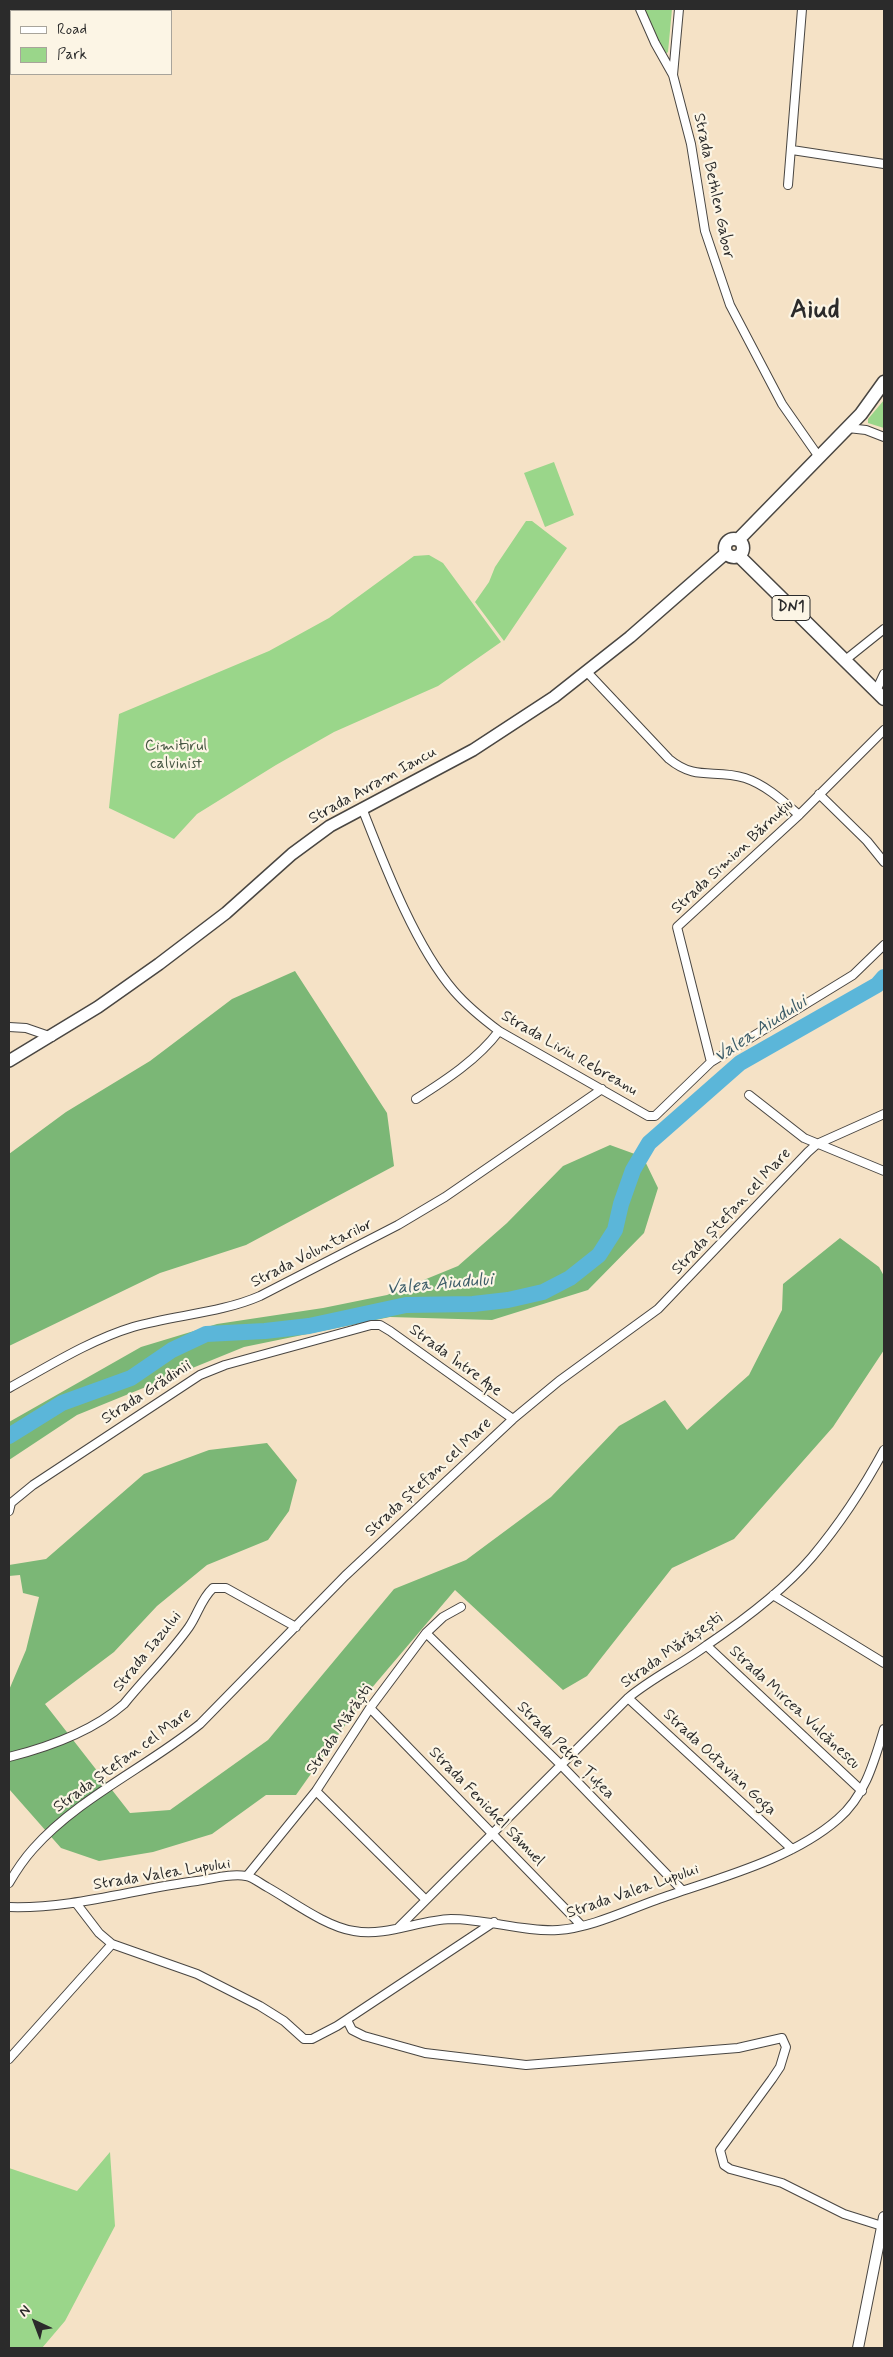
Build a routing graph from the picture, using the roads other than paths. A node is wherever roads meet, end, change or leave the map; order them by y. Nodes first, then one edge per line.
1 (640, 9) edge
2 (678, 9) edge
3 (802, 9) edge
4 (673, 75) junction
5 (792, 150) junction
6 (884, 164) edge
7 (788, 185) dead end
8 (884, 382) edge
9 (848, 428) junction
10 (884, 437) edge
11 (819, 457) junction
12 (732, 554) junction
13 (884, 629) edge
14 (844, 661) junction
15 (587, 672) junction
16 (884, 674) edge
17 (880, 695) edge
18 (884, 730) edge
19 (819, 794) junction
20 (362, 808) junction
21 (799, 815) junction
22 (884, 862) edge
23 (884, 945) edge
24 (9, 1027) edge
25 (499, 1031) junction
26 (52, 1037) junction
27 (9, 1061) edge
28 (711, 1062) junction
29 (602, 1089) junction
30 (749, 1095) dead end
31 (416, 1099) dead end
32 (884, 1114) edge
33 (817, 1144) junction
34 (884, 1170) edge
35 (380, 1325) joint
36 (9, 1388) edge
37 (513, 1419) junction
38 (884, 1450) edge
39 (9, 1511) edge
40 (773, 1595) junction
41 (461, 1607) dead end
42 (296, 1627) junction
43 (426, 1633) junction
44 (707, 1646) junction
45 (884, 1663) edge
46 (628, 1698) junction
47 (370, 1708) junction
48 (884, 1729) edge
49 (9, 1757) edge
50 (561, 1765) junction
51 (316, 1791) junction
52 (862, 1791) junction
53 (493, 1833) junction
54 (792, 1849) junction
55 (247, 1876) junction
56 (9, 1883) edge
57 (682, 1890) junction
58 (426, 1900) junction
59 (76, 1903) junction
60 (9, 1907) edge
61 (494, 1922) junction
62 (581, 1926) junction
63 (398, 1928) junction
64 (112, 1944) junction
65 (347, 2020) junction
66 (9, 2059) edge
67 (883, 2222) edge
68 (858, 2348) edge

1 - 4 street
2 - 4 street
3 - 5 street
4 - 11 street, Strada Bethlen Gabor
5 - 6 street
5 - 7 street
8 - 9 main road
9 - 10 street
9 - 11 main road
11 - 12 main road
12 - 14 main road, DN1
12 - 15 main road, Strada Avram Iancu
13 - 14 street
14 - 17 main road, DN1
15 - 20 main road, Strada Avram Iancu
15 - 21 street
16 - 17 street
18 - 19 street, Strada Simion Bărnuțiu
19 - 21 street, Strada Simion Bărnuțiu
19 - 22 street
20 - 25 street, Strada Liviu Rebreanu
20 - 26 main road, Strada Avram Iancu
21 - 28 street, Strada Simion Bărnuțiu
23 - 28 street
24 - 26 street
25 - 29 street, Strada Liviu Rebreanu
25 - 31 street
26 - 27 main road, Strada Avram Iancu
28 - 29 street, Strada Liviu Rebreanu
29 - 36 street, Strada Voluntarilor
30 - 33 street
32 - 33 street, Strada Ștefan cel Mare
33 - 34 street
33 - 37 street, Strada Ștefan cel Mare
35 - 37 street, Strada Între Ape
35 - 39 street, Strada Grădinii
37 - 42 street, Strada Ștefan cel Mare
38 - 40 street, Strada Mărășești
40 - 44 street, Strada Mărășești
40 - 45 street
41 - 43 street, Strada Mărăști
42 - 49 street, Strada Iazului
42 - 56 street, Strada Ștefan cel Mare
43 - 47 street, Strada Mărăști
43 - 50 street, Strada Petre Țuțea
44 - 46 street, Strada Mărășești
44 - 52 street, Strada Mircea Vulcănescu
46 - 50 street, Strada Mărășești
46 - 54 street, Strada Octavian Goga
47 - 51 street, Strada Mărăști
47 - 53 street, Strada Fenichel Sámuel
48 - 52 street, Strada Valea Lupului
50 - 53 street, Strada Mărășești
50 - 57 street, Strada Petre Țuțea
51 - 55 street, Strada Mărăști
51 - 58 street
52 - 54 street, Strada Valea Lupului
53 - 58 street, Strada Mărășești
53 - 62 street, Strada Fenichel Sámuel
54 - 57 street, Strada Valea Lupului
55 - 59 street, Strada Valea Lupului
55 - 63 street, Strada Valea Lupului
57 - 62 street, Strada Valea Lupului
58 - 63 street, Strada Mărășești
59 - 60 street, Strada Valea Lupului
59 - 64 street
61 - 62 street, Strada Valea Lupului
61 - 63 street, Strada Valea Lupului
61 - 65 street
64 - 65 street
64 - 66 street
65 - 67 street
67 - 68 street

